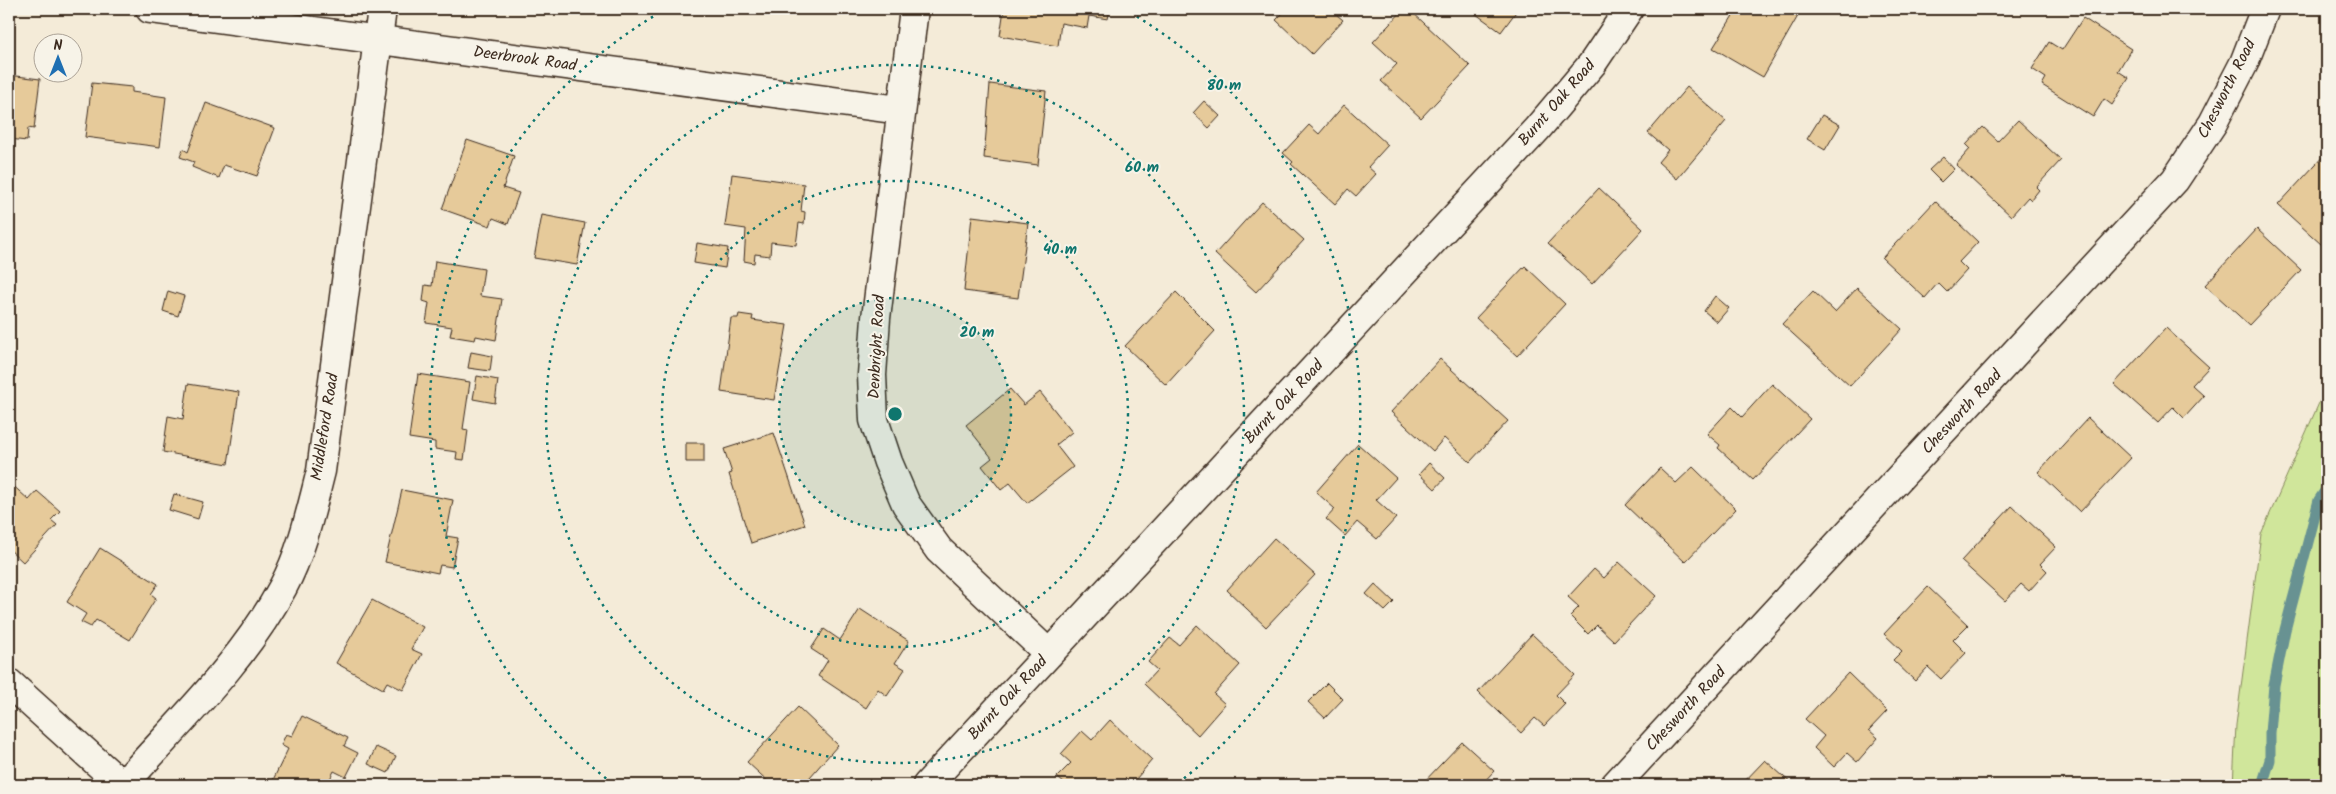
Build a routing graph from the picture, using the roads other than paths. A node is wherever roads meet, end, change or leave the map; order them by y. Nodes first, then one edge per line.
1 (150, 9) edge
2 (382, 9) edge
3 (914, 9) edge
4 (1629, 9) edge
5 (2265, 9) edge
6 (378, 40) junction
7 (900, 110) junction
8 (1049, 654) junction
9 (9, 683) edge
10 (123, 785) edge
11 (927, 785) edge
12 (1615, 785) edge

1 - 6 street, Deerbrook Road
2 - 6 street, Middleford Road
3 - 7 street, Denbright Road
4 - 8 street, Burnt Oak Road
5 - 12 street, Chesworth Road
6 - 7 street, Deerbrook Road
6 - 10 street, Middleford Road
7 - 8 street, Denbright Road
8 - 11 street, Burnt Oak Road
9 - 10 street

